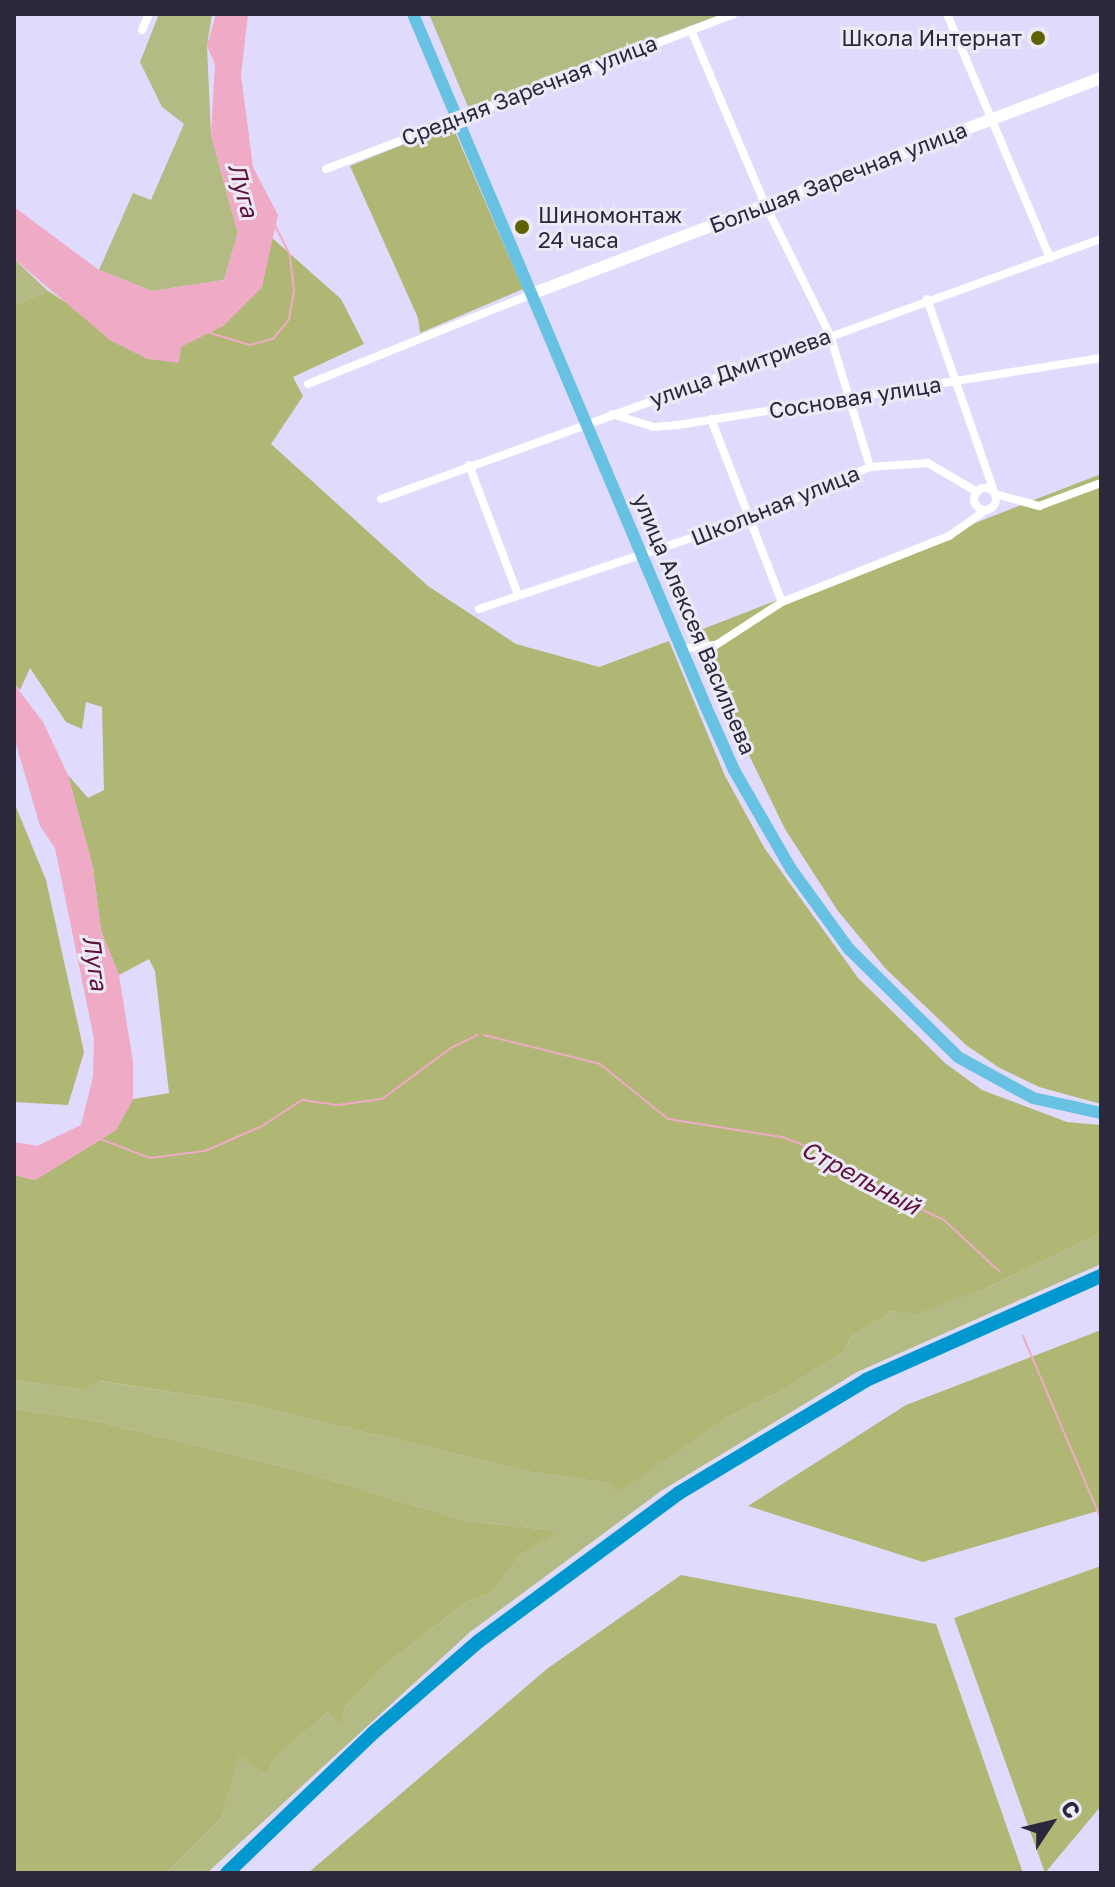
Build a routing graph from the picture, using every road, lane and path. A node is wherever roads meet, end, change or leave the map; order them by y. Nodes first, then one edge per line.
1 (149, 14) edge
2 (413, 14) edge
3 (734, 14) edge
4 (947, 14) edge
5 (142, 30) dead end
6 (691, 30) junction
7 (1101, 78) edge
8 (457, 116) junction
9 (991, 119) junction
10 (326, 169) dead end
11 (765, 204) junction
12 (1101, 239) edge
13 (1050, 258) junction
14 (534, 293) junction
15 (927, 299) junction
16 (830, 335) junction
17 (1101, 358) edge
18 (957, 381) junction
19 (308, 384) dead end
20 (848, 397) junction
21 (611, 413) junction
22 (711, 419) junction
23 (589, 422) junction
24 (469, 465) junction
25 (870, 467) junction
26 (1101, 483) edge
27 (993, 490) junction
28 (977, 492) junction
29 (381, 499) dead end
30 (986, 510) junction
31 (748, 519) junction
32 (645, 555) junction
33 (518, 595) junction
34 (782, 602) junction
35 (479, 609) dead end
36 (681, 649) junction
37 (1101, 1113) edge
38 (1101, 1276) edge
39 (1101, 1282) edge
40 (1012, 1312) junction
41 (227, 1873) edge

1 - 5 street
2 - 8 main road, улица Алексея Васильева
3 - 6 street, Средняя Заречная улица
4 - 9 street
6 - 8 street, Средняя Заречная улица
6 - 11 street
7 - 9 street, Большая Заречная улица
8 - 10 street, Средняя Заречная улица
8 - 14 main road, улица Алексея Васильева
9 - 11 street, Большая Заречная улица
9 - 13 street
11 - 14 street, Большая Заречная улица
11 - 16 street
12 - 13 street, улица Дмитриева
13 - 15 street, улица Дмитриева
14 - 19 street, Большая Заречная улица
14 - 23 main road, улица Алексея Васильева
15 - 16 street, улица Дмитриева
15 - 18 street
16 - 20 street
16 - 21 street, улица Дмитриева
17 - 18 street, Сосновая улица
18 - 20 street, Сосновая улица
18 - 27 street
20 - 22 street, Сосновая улица
20 - 25 street
21 - 22 street, Сосновая улица
21 - 23 street, улица Дмитриева
22 - 31 street
23 - 24 street, улица Дмитриева
23 - 32 main road, улица Алексея Васильева
24 - 29 street, улица Дмитриева
24 - 33 street
25 - 28 street, Школьная улица
25 - 31 street, Школьная улица
26 - 27 street
27 - 28 street
27 - 30 street
28 - 30 street
30 - 34 street
31 - 32 street, Школьная улица
31 - 34 street
32 - 33 street, Школьная улица
32 - 36 main road, улица Алексея Васильева
33 - 35 street, Школьная улица
34 - 36 street
36 - 37 main road, улица Алексея Васильева
38 - 40 highway
39 - 40 main road
40 - 41 highway

